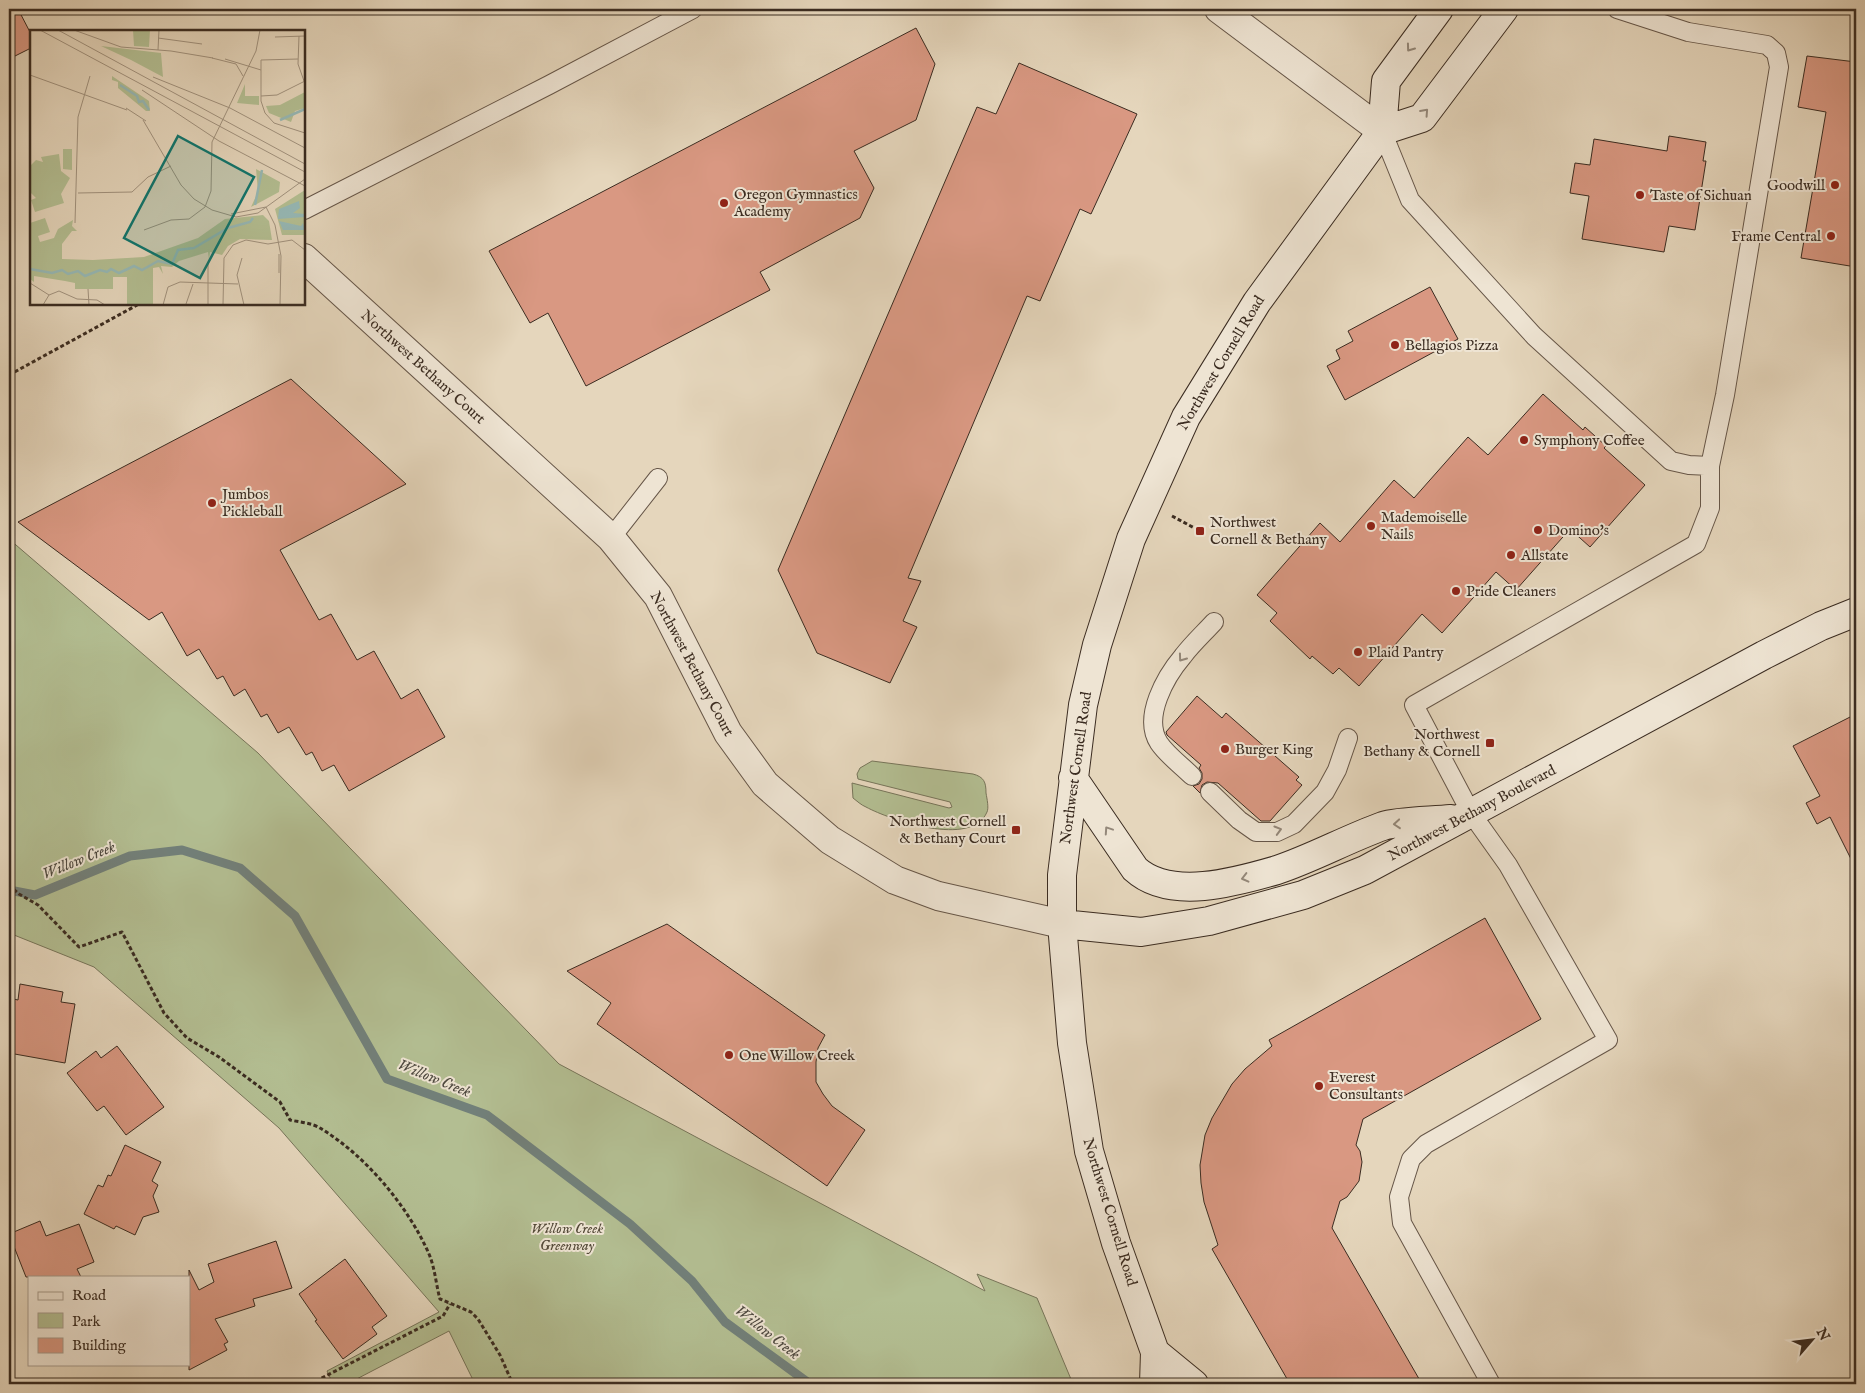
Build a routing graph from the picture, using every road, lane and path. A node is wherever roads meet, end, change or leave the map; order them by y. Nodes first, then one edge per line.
1 (693, 9) edge
2 (1219, 9) edge
3 (1439, 9) edge
4 (1504, 9) edge
5 (1617, 9) edge
6 (1663, 16) edge
7 (1382, 131) junction
8 (305, 209) edge
9 (305, 259) edge
10 (137, 305) edge
11 (9, 375) edge
12 (1710, 466) junction
13 (658, 478) dead end
14 (611, 538) junction
15 (1856, 612) edge
16 (1214, 622) dead end
17 (1348, 738) dead end
18 (1192, 776) dead end
19 (1073, 778) junction
20 (1210, 792) dead end
21 (1467, 816) junction
22 (9, 885) edge
23 (1062, 924) junction
24 (450, 1304) junction
25 (1155, 1352) junction
26 (310, 1384) edge
27 (516, 1384) edge
28 (1154, 1384) edge
29 (1194, 1384) edge
30 (1491, 1384) edge

1 - 8 lane
2 - 7 main road
3 -> 7 main road
7 -> 4 main road
5 - 6 lane
6 - 12 lane
7 - 12 lane
7 - 19 main road, Northwest Cornell Road
9 - 14 main road, Northwest Bethany Court
10 - 11 path
12 - 21 lane
13 - 14 lane
14 - 23 main road, Northwest Bethany Court
15 - 21 main road, Northwest Bethany Boulevard
16 -> 18 lane
20 -> 17 lane
21 -> 19 main road
19 - 23 main road, Northwest Cornell Road
21 - 23 main road, Northwest Bethany Boulevard
21 - 30 lane
22 - 24 path
23 - 25 main road, Northwest Cornell Road
24 - 26 path
24 - 27 path
25 - 28 main road, Northwest Cornell Road
25 - 29 main road

